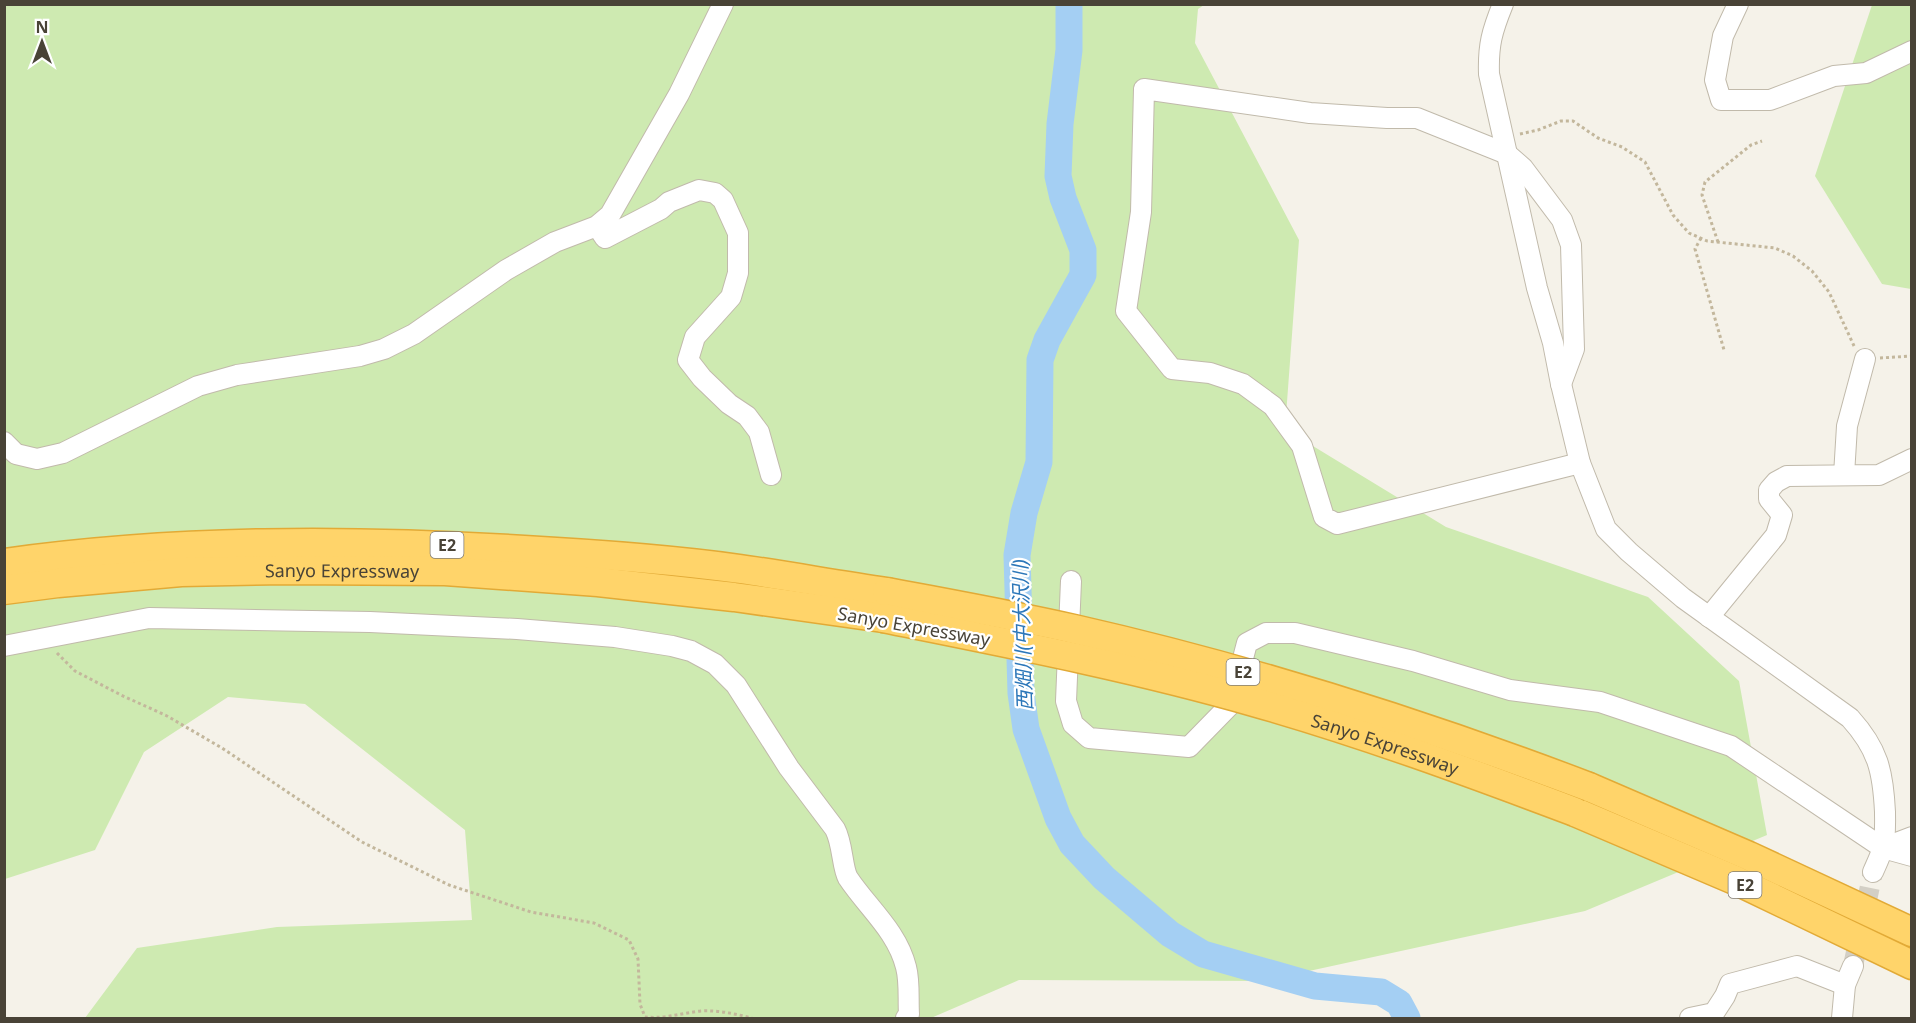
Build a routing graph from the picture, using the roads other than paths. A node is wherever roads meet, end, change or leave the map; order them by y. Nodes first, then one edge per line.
1 (723, 4) edge
2 (1503, 4) edge
3 (1738, 4) edge
4 (1911, 51) edge
5 (1505, 146) junction
6 (597, 226) junction
7 (1865, 359) road end
8 (1561, 384) junction
9 (4, 442) edge
10 (1911, 459) edge
11 (1580, 463) junction
12 (771, 475) dead end
13 (1844, 475) junction
14 (4, 562) edge
15 (181, 572) junction
16 (1071, 580) dead end
17 (4, 590) edge
18 (4, 602) edge
19 (885, 605) junction
20 (1709, 617) junction
21 (4, 646) edge
22 (1911, 837) edge
23 (1883, 848) junction
24 (1911, 856) edge
25 (1874, 872) tunnel mouth
26 (1911, 932) edge
27 (1911, 965) edge
28 (906, 1018) edge
29 (1690, 1018) edge
30 (1842, 1018) edge

1 - 6 street
2 - 5 street
3 - 4 street
5 - 8 street
5 - 8 street
5 - 11 street
6 - 9 street
6 - 12 street
7 - 13 street
8 - 11 street
10 - 13 street
11 - 20 street
13 - 20 street
14 - 19 highway, Sanyo Expressway / E2
15 - 17 highway, Sanyo Expressway / E2
15 - 18 highway
15 - 19 highway, Sanyo Expressway / E2
16 - 23 street
19 - 26 highway, Sanyo Expressway / E2, bridge
19 - 27 highway, Sanyo Expressway / E2, bridge
20 - 23 street
21 - 28 street
22 - 23 street
23 - 24 street
23 - 25 street
29 - 30 street

